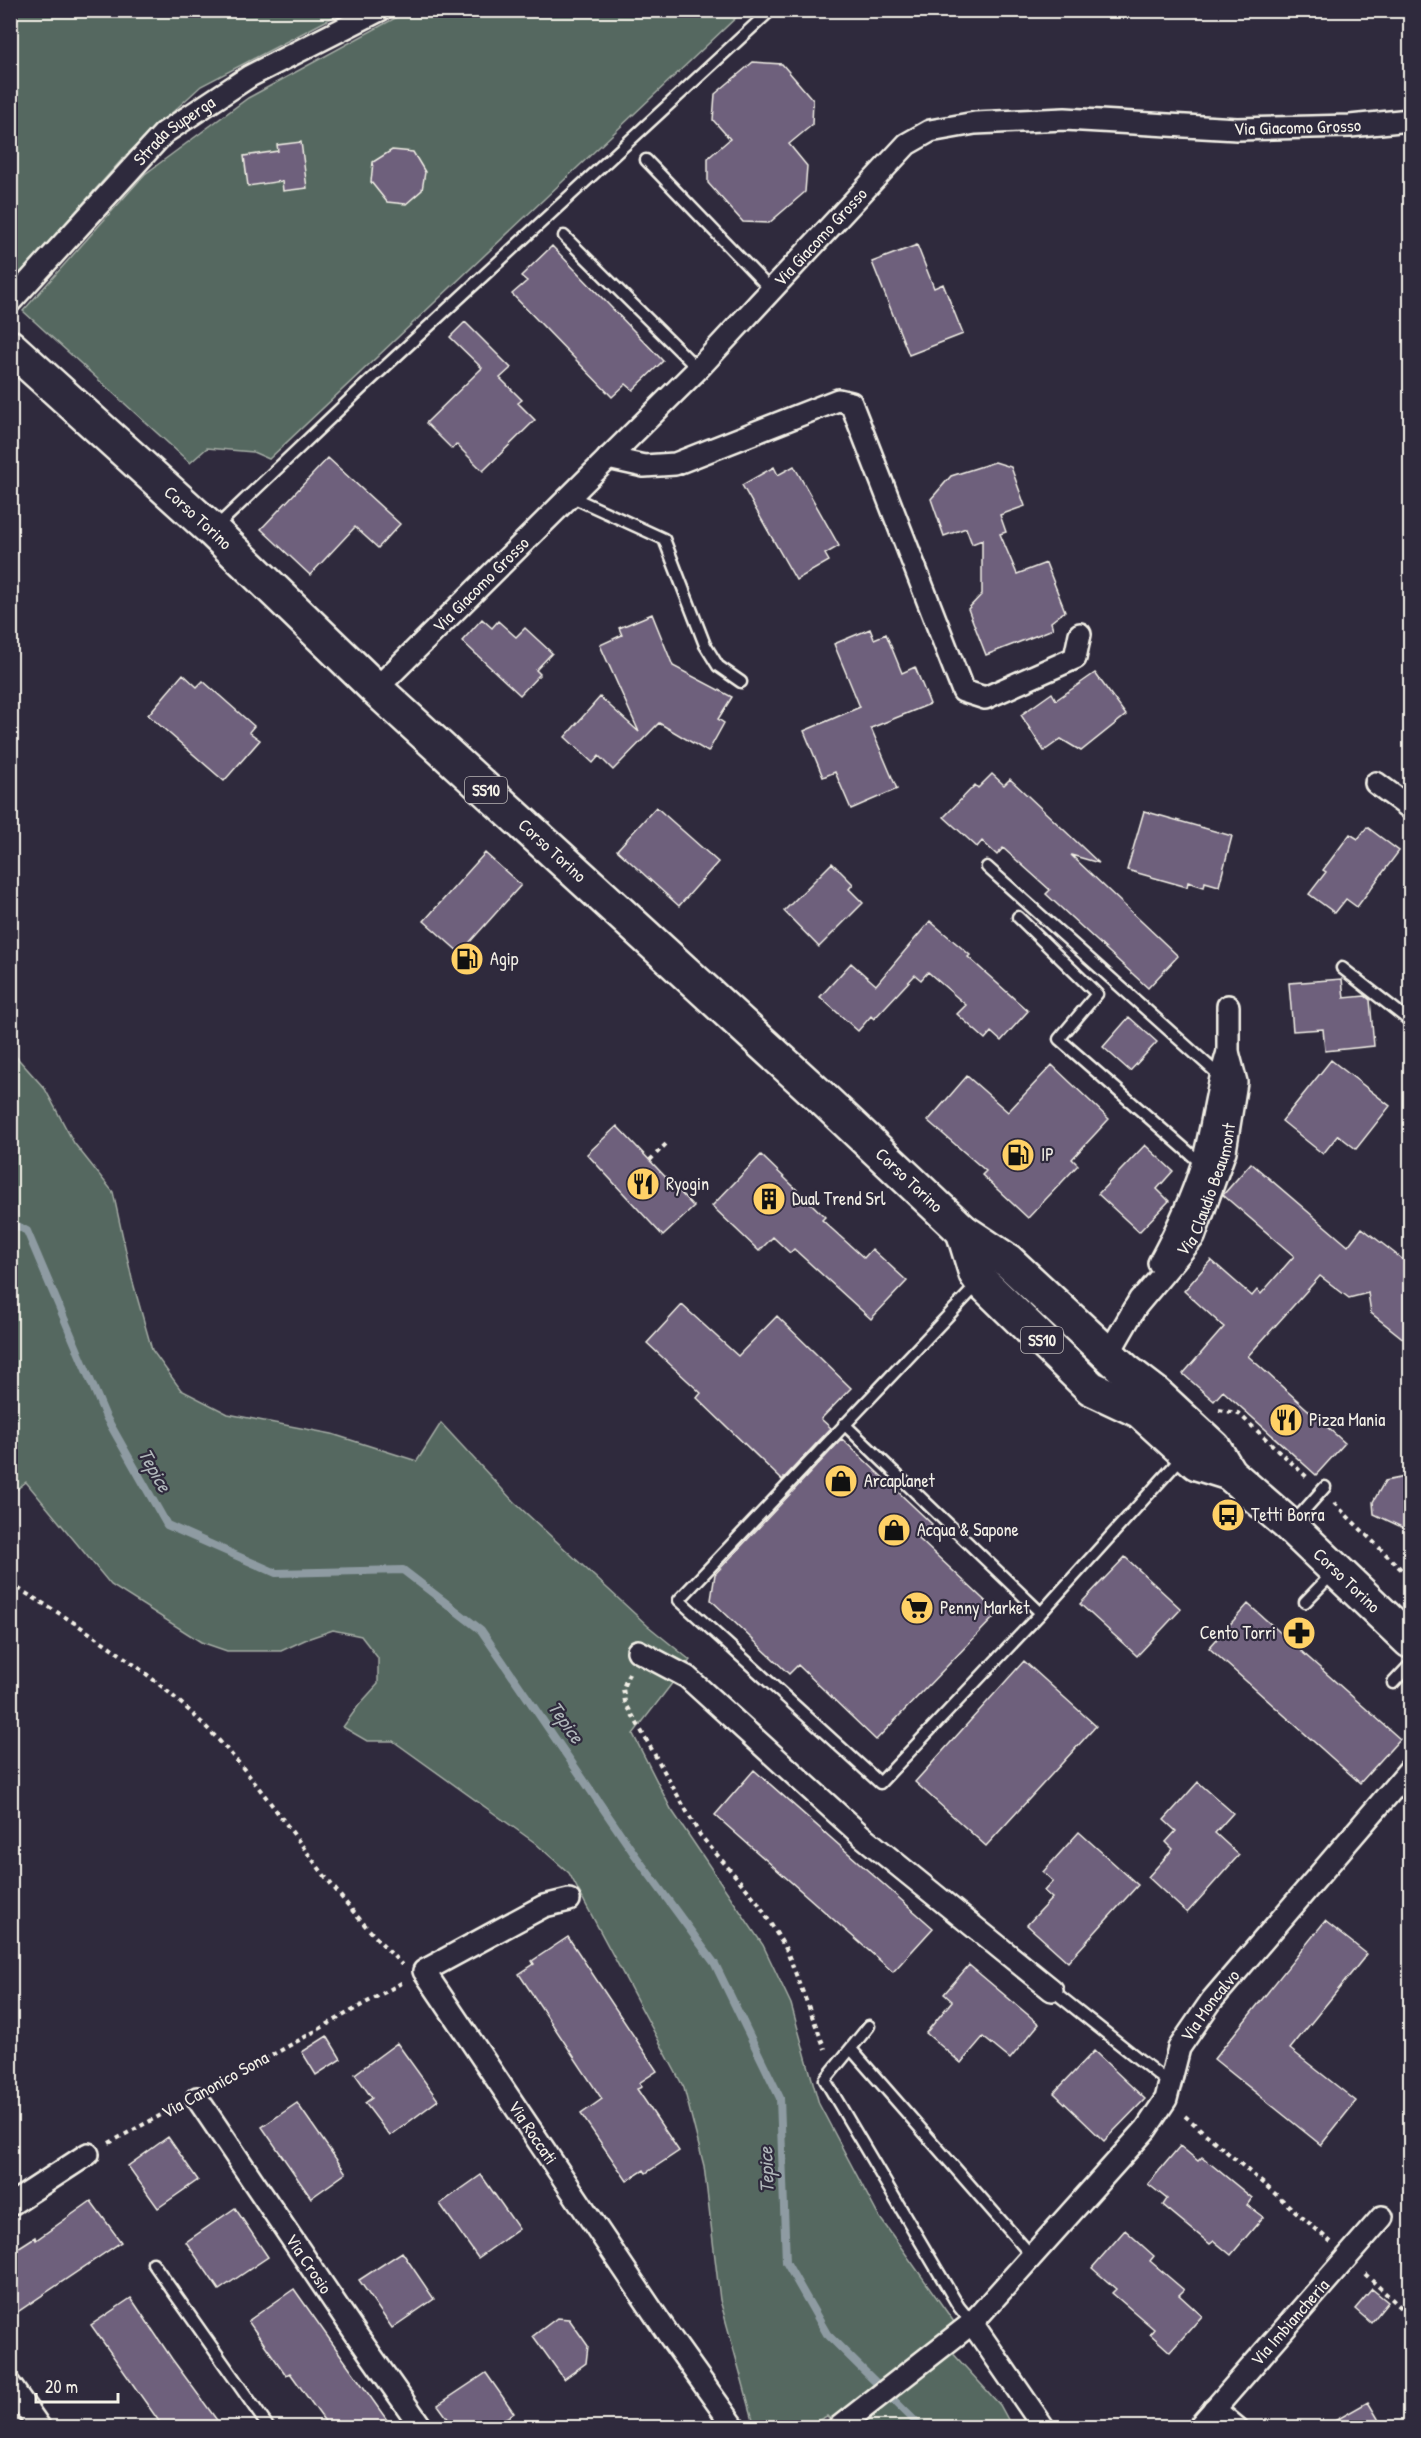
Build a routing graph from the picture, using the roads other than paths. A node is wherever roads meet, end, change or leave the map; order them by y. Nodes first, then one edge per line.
1 (380, 10) edge
2 (771, 10) edge
3 (1410, 120) edge
4 (646, 160) dead end
5 (564, 236) dead end
6 (772, 291) junction
7 (10, 302) edge
8 (10, 347) edge
9 (698, 369) junction
10 (608, 458) junction
11 (570, 496) junction
12 (213, 531) junction
13 (1080, 634) dead end
14 (741, 682) dead end
15 (376, 689) junction
16 (1376, 783) dead end
17 (1410, 808) edge
18 (987, 867) dead end
19 (1018, 917) dead end
20 (1342, 968) dead end
21 (1228, 1006) dead end
22 (1410, 1021) edge
23 (1228, 1052) junction
24 (1221, 1076) junction
25 (1202, 1164) junction
26 (988, 1273) junction
27 (1133, 1310) junction
28 (1113, 1372) junction
29 (844, 1424) junction
30 (1185, 1454) junction
31 (1229, 1473) junction
32 (1324, 1487) dead end
33 (1290, 1526) junction
34 (1336, 1570) junction
35 (1305, 1602) dead end
36 (1041, 1613) junction
37 (1410, 1641) edge
38 (638, 1651) road end
39 (1410, 1665) edge
40 (1393, 1683) dead end
41 (1410, 1769) edge
42 (569, 1900) dead end
43 (1052, 1990) joint
44 (869, 2026) dead end
45 (851, 2049) junction
46 (1168, 2092) junction
47 (197, 2098) road end
48 (88, 2154) road end
49 (10, 2205) edge
50 (1382, 2217) dead end
51 (1031, 2255) junction
52 (153, 2263) dead end
53 (965, 2329) junction
54 (10, 2385) edge
55 (1214, 2409) junction
56 (841, 2426) edge
57 (40, 2427) edge
58 (268, 2427) edge
59 (422, 2427) edge
60 (735, 2427) edge
61 (1044, 2427) edge
62 (1198, 2427) edge
63 (1237, 2427) edge

1 - 7 street, Strada Superga
2 - 12 lane
3 - 6 street, Via Giacomo Grosso
4 - 6 lane
5 - 9 lane
6 - 9 street, Via Giacomo Grosso
8 - 12 main road, Corso Torino / SS10
9 - 10 street, Via Giacomo Grosso
10 - 11 street, Via Giacomo Grosso
10 - 13 street
11 - 14 lane
11 - 15 street, Via Giacomo Grosso
12 - 15 main road, Corso Torino / SS10
15 - 26 main road, Corso Torino / SS10
16 - 17 street
18 - 24 lane
19 - 25 lane
20 - 22 lane
21 - 23 street, Via Claudio Beaumont
23 - 24 street, Via Claudio Beaumont
23 - 27 street, Via Claudio Beaumont
24 - 25 street, Via Claudio Beaumont
25 - 27 street, Via Claudio Beaumont
26 - 28 main road, Corso Torino / SS10
26 - 29 lane
27 - 28 street, Via Claudio Beaumont
28 - 30 main road, Corso Torino / SS10
28 - 31 main road, Corso Torino / SS10
29 - 36 lane
29 - 36 lane
30 - 31 main road, Corso Torino / SS10
30 - 36 lane
31 - 33 main road, Corso Torino / SS10
32 - 33 lane
33 - 34 main road, Corso Torino / SS10
34 - 35 lane
34 - 37 main road, Corso Torino / SS10
38 - 43 street
39 - 40 lane
41 - 46 street, Via Moncalvo
42 - 60 street, Via Roccati
43 - 46 lane
44 - 45 lane
45 - 51 lane
45 - 53 lane
46 - 51 street, Via Moncalvo
47 - 59 street, Via Crosio
48 - 49 street
50 - 55 street, Via Imbiancheria
51 - 53 street, Via Moncalvo
52 - 58 lane
53 - 56 street, Via Moncalvo
53 - 61 street
54 - 57 street
55 - 62 street, Via Imbiancheria
55 - 63 street

